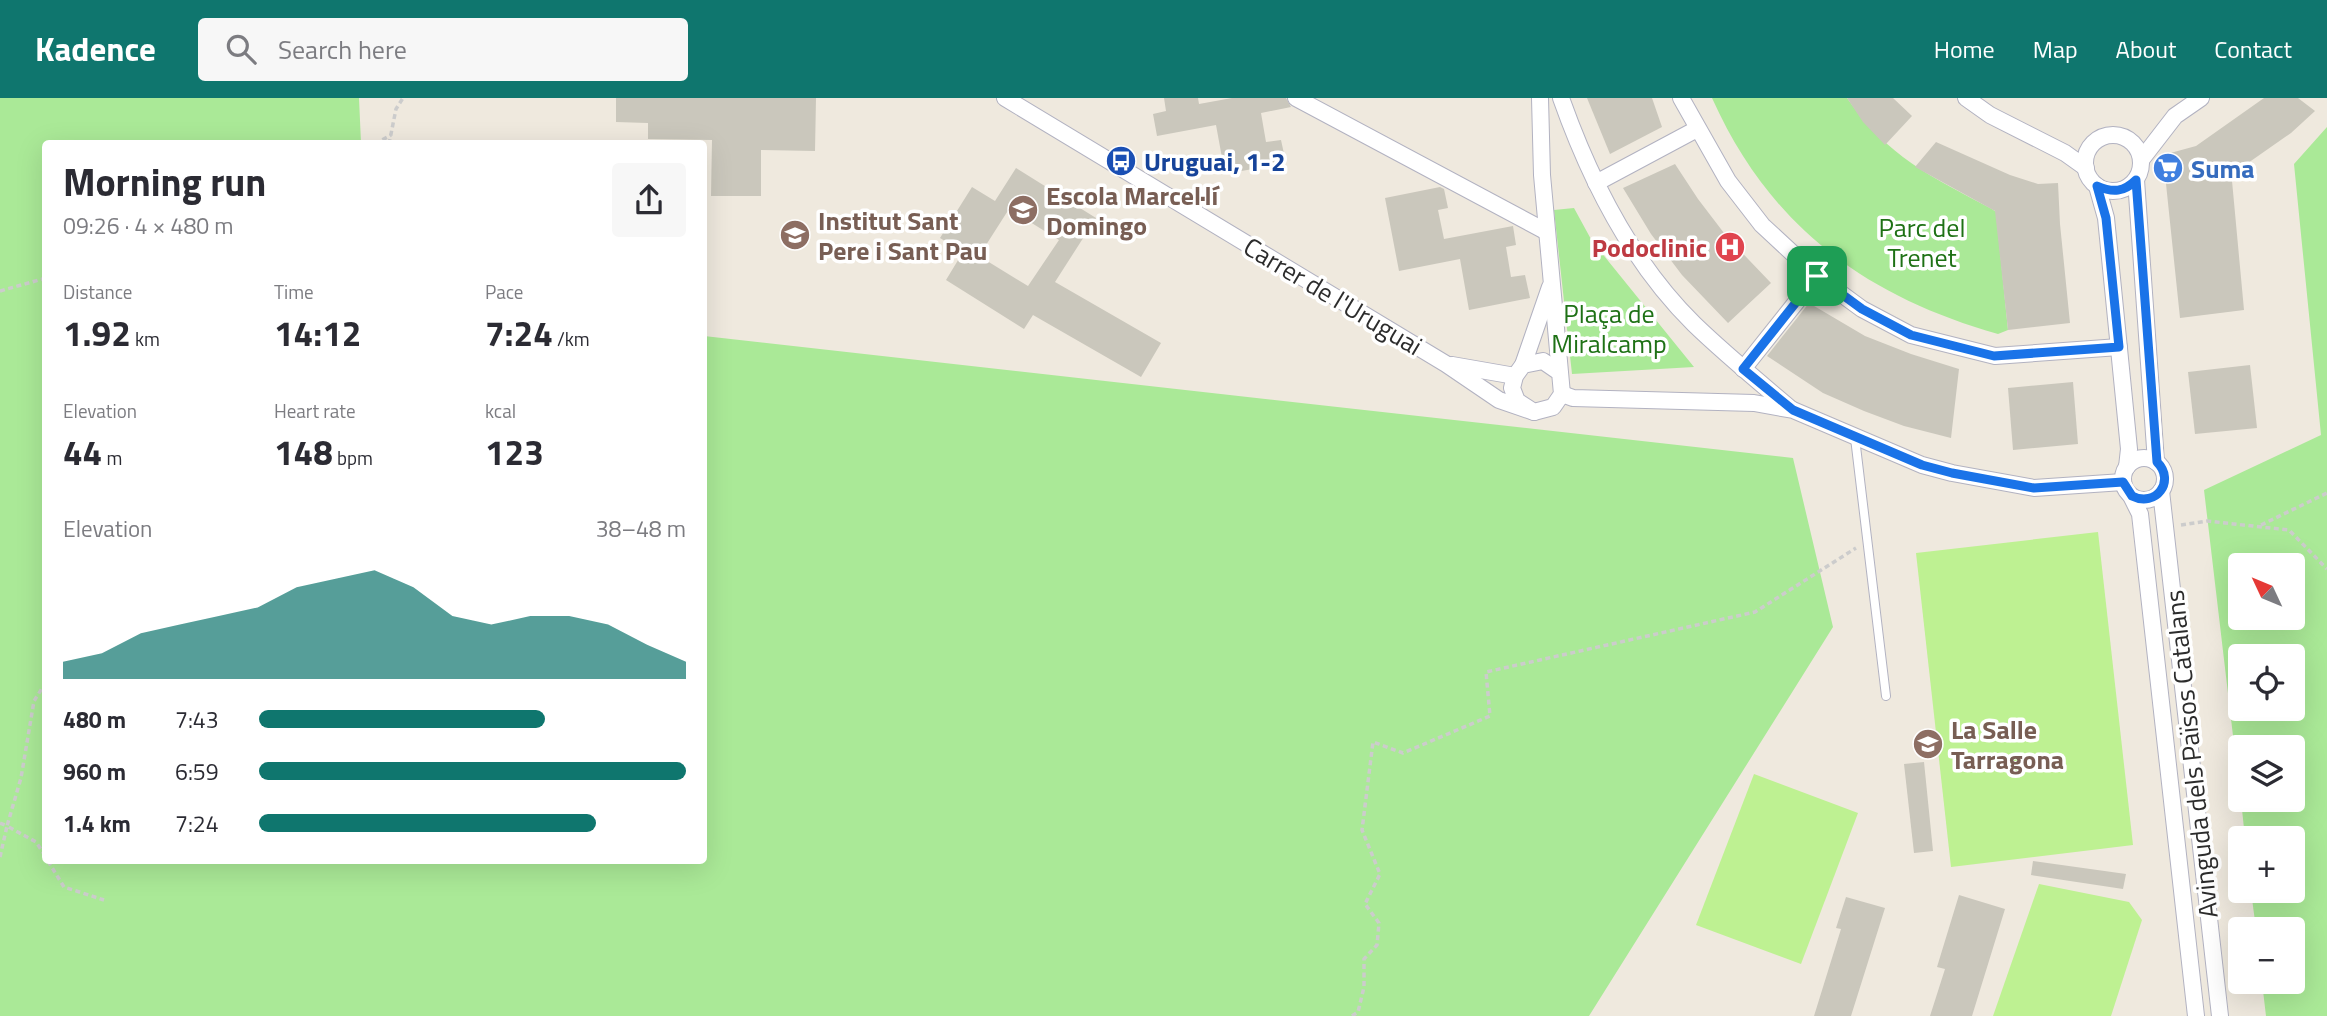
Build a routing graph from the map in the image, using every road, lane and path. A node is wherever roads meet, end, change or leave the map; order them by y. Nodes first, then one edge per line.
1 (403, 98) edge
2 (1005, 98) edge
3 (1296, 98) edge
4 (1540, 98) edge
5 (1561, 98) edge
6 (1681, 98) edge
7 (1966, 98) edge
8 (2200, 98) edge
9 (1697, 129) junction
10 (391, 135) junction
11 (382, 140) edge
12 (390, 140) edge
13 (2141, 160) junction
14 (2086, 168) junction
15 (2136, 180) junction
16 (1596, 183) junction
17 (2097, 186) junction
18 (1547, 232) junction
19 (1817, 276) junction
20 (42, 279) edge
21 (1552, 282) junction
22 (0, 290) edge
23 (2119, 347) junction
24 (1446, 364) junction
25 (1743, 369) junction
26 (1519, 370) junction
27 (1559, 372) junction
28 (1562, 394) junction
29 (1793, 410) junction
30 (1534, 412) junction
31 (1855, 438) junction
32 (2157, 462) junction
33 (2127, 482) junction
34 (2161, 491) junction
35 (2327, 493) edge
36 (2259, 526) junction
37 (2165, 527) junction
38 (1867, 541) junction
39 (2327, 569) edge
40 (42, 688) edge
41 (1886, 696) dead end
42 (0, 823) edge
43 (6, 825) junction
44 (42, 851) edge
45 (0, 857) edge
46 (50, 864) edge
47 (104, 900) dead end
48 (1352, 1016) edge
49 (2196, 1016) edge
50 (2220, 1016) edge

1 - 10 path
2 - 24 street, Carrer de l'Uruguai
3 - 18 street
4 - 18 street
5 - 16 street
6 - 9 street
7 - 14 street
8 - 13 street
9 - 16 street
9 - 19 street
10 - 11 path
10 - 12 path
13 - 14 street
13 - 15 street
14 - 17 street
15 - 17 street
15 - 32 street
16 - 25 street
17 - 23 street, Avinguda dels Països Catalans
18 - 21 street
19 - 23 street
19 - 25 street
20 - 22 path
21 - 26 street
21 - 27 street
23 - 33 street, Avinguda dels Països Catalans
24 - 26 street
24 - 30 street
25 - 29 street
26 - 27 street
26 - 30 street
27 - 28 street
28 - 29 street
28 - 30 street
29 - 31 street
31 - 33 street
31 - 38 lane
32 - 33 street
32 - 34 street
33 - 34 street
33 - 49 street, Avinguda dels Països Catalans
34 - 37 street, Avinguda dels Països Catalans
35 - 36 path
36 - 37 path
36 - 39 path
37 - 50 street, Avinguda dels Països Catalans
38 - 41 lane
38 - 48 path
40 - 43 path
42 - 43 path
43 - 44 path
43 - 45 path
46 - 47 path

